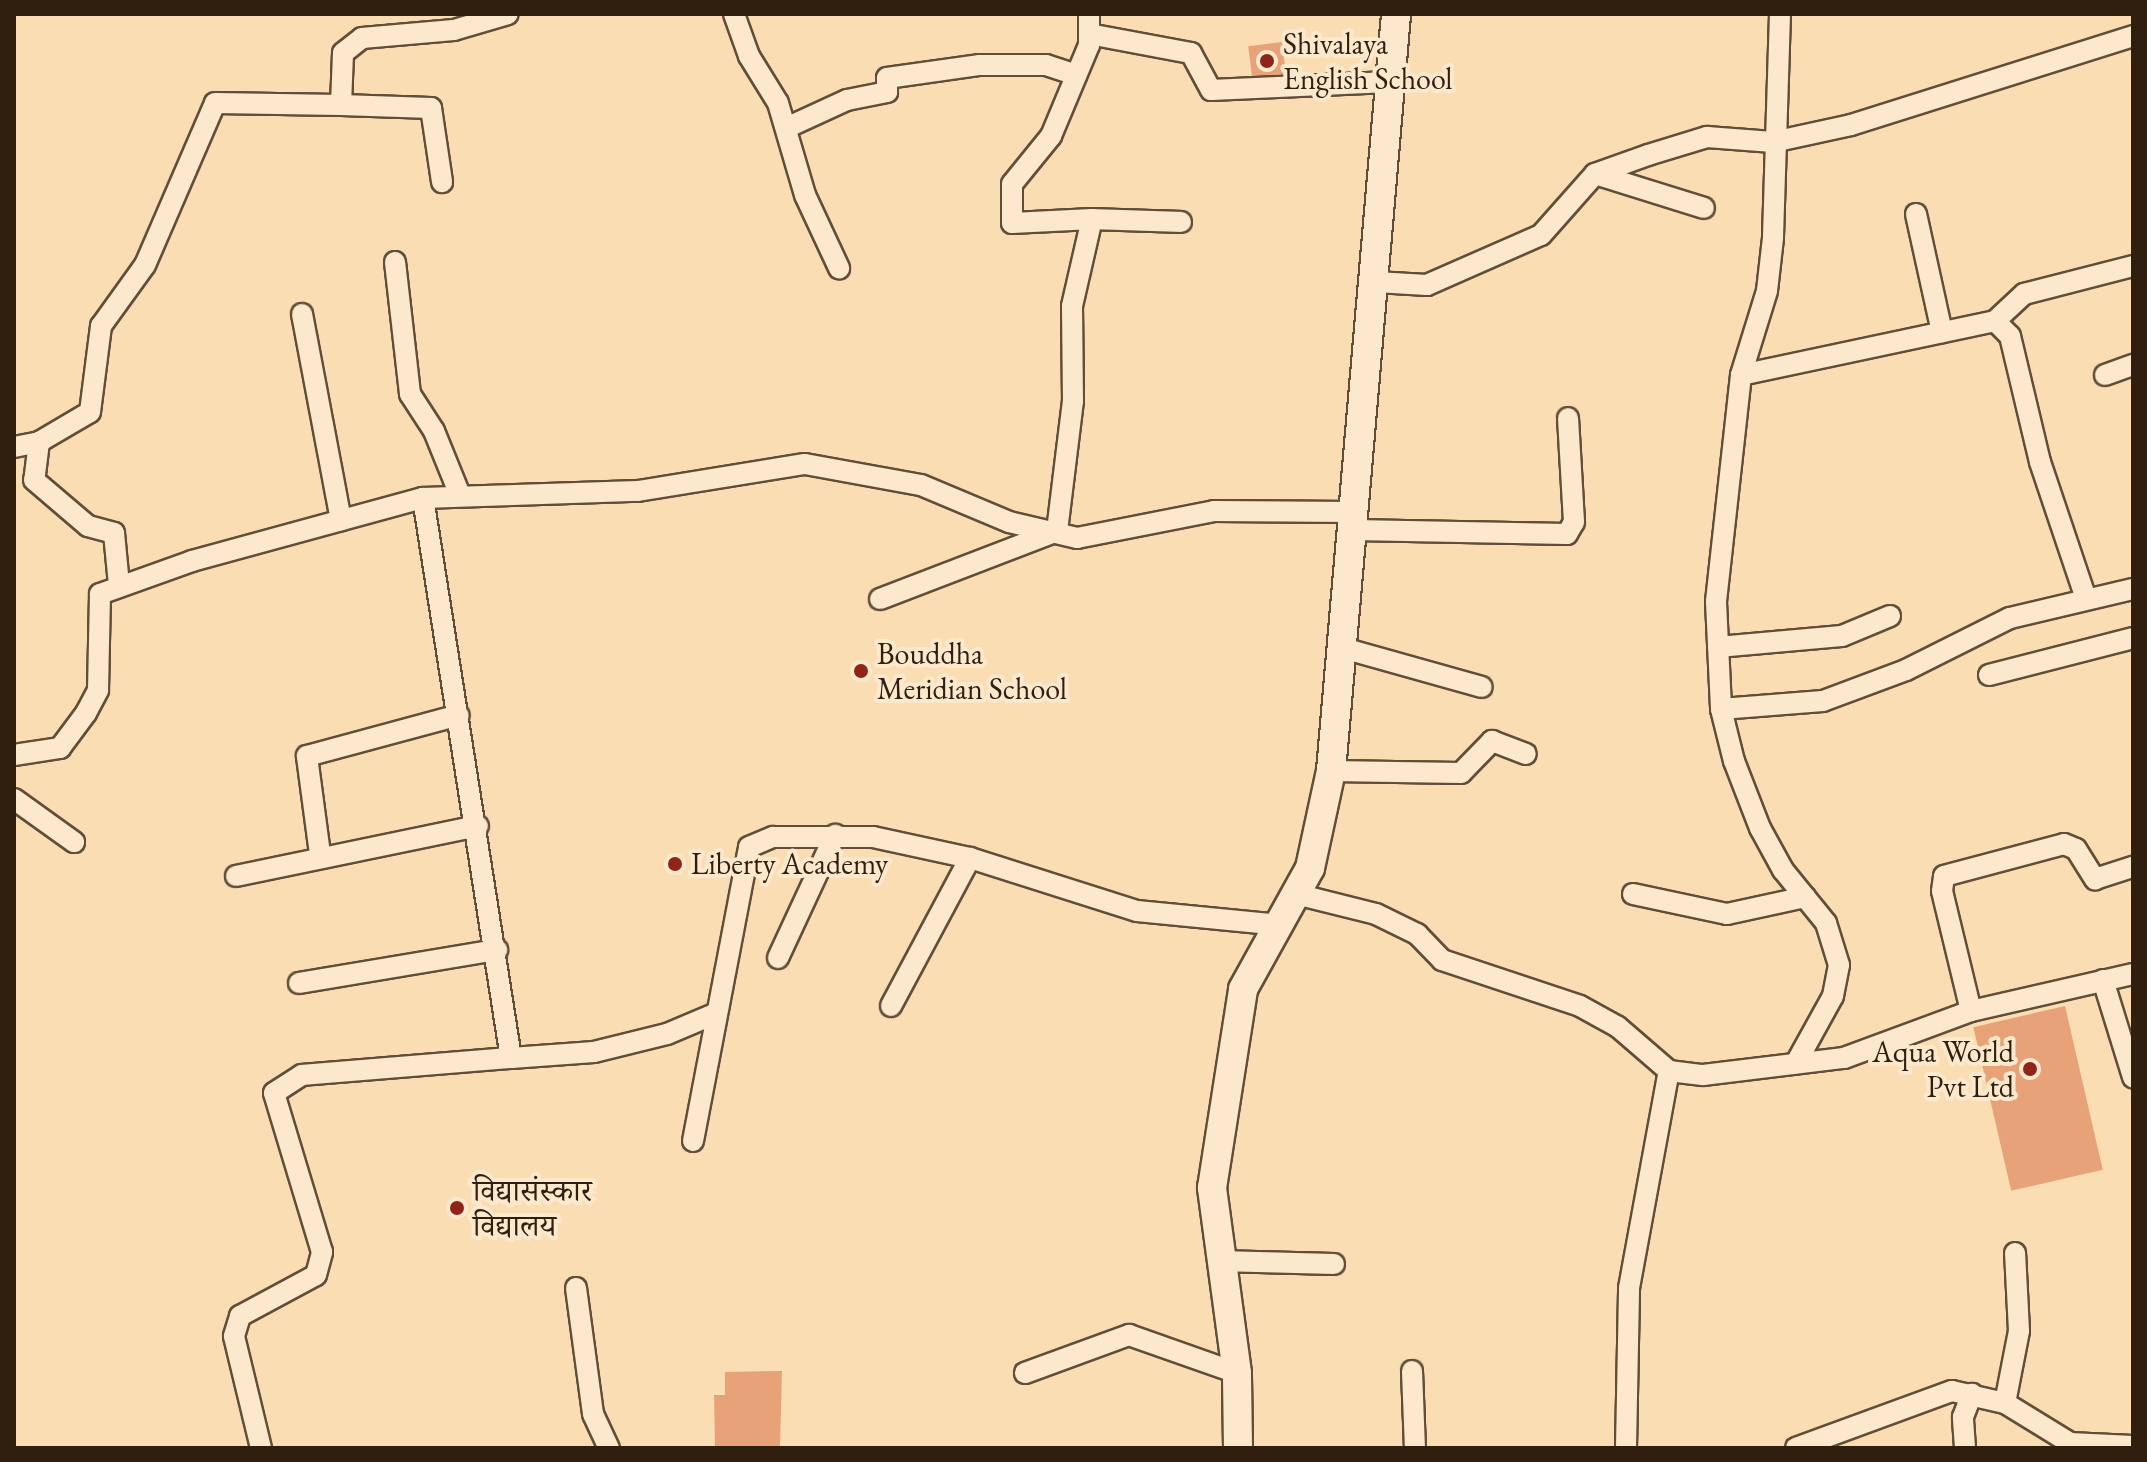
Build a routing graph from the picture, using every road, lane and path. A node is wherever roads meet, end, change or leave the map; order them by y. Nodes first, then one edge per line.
1 (508, 14) edge
2 (734, 14) edge
3 (1396, 14) edge
4 (1780, 14) edge
5 (1089, 24) edge
6 (2133, 36) edge
7 (1076, 75) junction
8 (1389, 82) junction
9 (341, 105) junction
10 (786, 128) junction
11 (1773, 142) junction
12 (1595, 174) junction
13 (442, 182) dead end
14 (1704, 208) dead end
15 (1916, 214) dead end
16 (1092, 219) junction
17 (1181, 222) dead end
18 (395, 262) dead end
19 (2133, 266) edge
20 (839, 268) dead end
21 (1376, 282) junction
22 (302, 314) dead end
23 (1995, 321) junction
24 (1942, 332) junction
25 (2133, 365) edge
26 (1741, 375) junction
27 (2105, 375) dead end
28 (1568, 418) dead end
29 (39, 442) junction
30 (14, 447) edge
31 (460, 495) junction
32 (423, 498) junction
33 (341, 520) junction
34 (1354, 521) junction
35 (1057, 531) junction
36 (119, 585) junction
37 (2133, 589) edge
38 (2085, 596) junction
39 (880, 599) dead end
40 (1890, 616) dead end
41 (2133, 638) edge
42 (1718, 647) junction
43 (1343, 648) junction
44 (1989, 675) dead end
45 (1482, 687) dead end
46 (1721, 709) junction
47 (459, 715) junction
48 (1526, 754) dead end
49 (15, 759) edge
50 (1331, 771) junction
51 (14, 799) edge
52 (478, 826) junction
53 (835, 835) junction
54 (74, 842) dead end
55 (320, 854) junction
56 (970, 858) junction
57 (2133, 867) edge
58 (236, 876) dead end
59 (1296, 894) junction
60 (1633, 894) dead end
61 (1805, 897) junction
62 (1280, 925) junction
63 (497, 950) junction
64 (778, 958) dead end
65 (2133, 974) edge
66 (2103, 980) junction
67 (299, 983) dead end
68 (891, 1006) dead end
69 (1971, 1011) junction
70 (717, 1013) junction
71 (511, 1058) junction
72 (1796, 1063) junction
73 (1669, 1071) junction
74 (2133, 1077) edge
75 (693, 1141) dead end
76 (2015, 1253) dead end
77 (1219, 1261) junction
78 (1334, 1264) dead end
79 (576, 1288) dead end
80 (1412, 1371) dead end
81 (1025, 1373) dead end
82 (1237, 1373) junction
83 (1972, 1394) junction
84 (2005, 1403) junction
85 (2133, 1446) edge
86 (261, 1448) edge
87 (609, 1448) edge
88 (1238, 1448) edge
89 (1415, 1448) edge
90 (1626, 1448) edge
91 (1796, 1448) edge
92 (1965, 1448) edge

1 - 9 street
2 - 10 street
3 - 8 main road
4 - 11 street
5 - 7 street
5 - 8 street
6 - 11 street
7 - 10 street
7 - 16 street
8 - 21 main road
9 - 13 street
9 - 29 street
10 - 20 street
11 - 12 street
11 - 26 street
12 - 14 street
12 - 21 street
15 - 24 street
16 - 17 street
16 - 35 street
18 - 31 street
19 - 23 street
21 - 34 main road
22 - 33 street
23 - 24 street
23 - 38 street
24 - 26 street
25 - 27 street
26 - 42 street
28 - 34 street
29 - 30 street
29 - 36 street
31 - 32 street
31 - 35 street
32 - 33 street
32 - 47 street
33 - 36 street
34 - 35 street
34 - 43 main road
35 - 39 street
36 - 49 street
37 - 38 street
38 - 46 street
40 - 42 street
41 - 44 street
42 - 46 street
43 - 45 street
43 - 50 main road
46 - 61 street
47 - 52 street
47 - 55 street
48 - 50 street
50 - 59 main road
51 - 54 street
52 - 55 street
52 - 63 street
53 - 56 street
53 - 64 street
53 - 70 street
55 - 58 street
56 - 62 street
56 - 68 street
57 - 69 street
59 - 62 main road
59 - 73 street
60 - 61 street
61 - 72 street
62 - 77 main road
63 - 67 street
63 - 71 street
65 - 66 street
66 - 69 street
66 - 74 street
69 - 72 street
70 - 71 street
70 - 75 street
71 - 86 street
72 - 73 street
73 - 90 street
76 - 84 street
77 - 78 street
77 - 82 main road
79 - 87 street
80 - 89 street
81 - 82 street
82 - 88 main road
83 - 84 street
83 - 91 street
83 - 92 street
84 - 85 street

